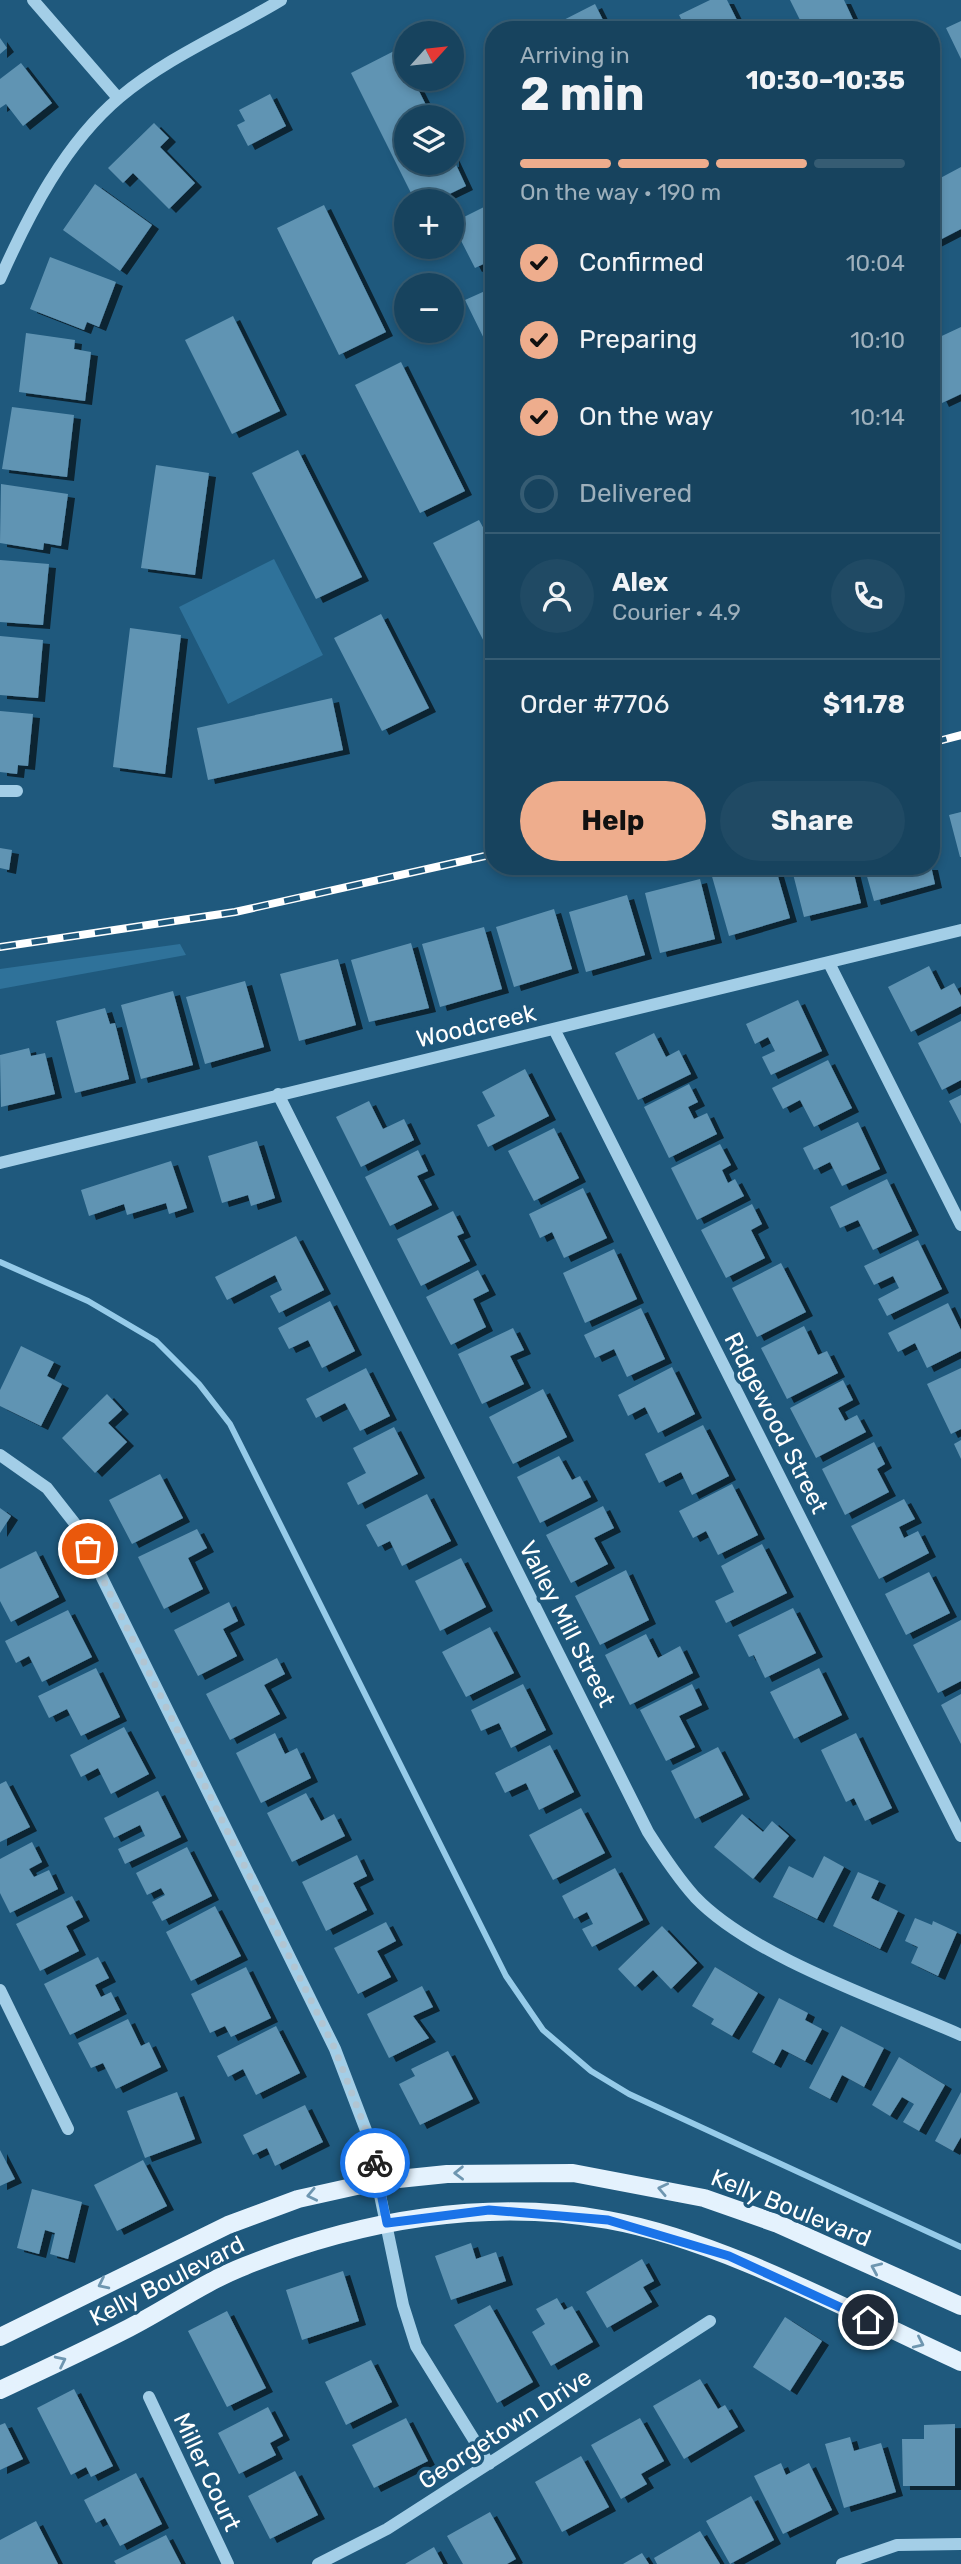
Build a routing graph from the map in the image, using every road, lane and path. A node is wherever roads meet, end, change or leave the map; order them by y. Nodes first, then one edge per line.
1 (33, 0) edge
2 (281, 0) edge
3 (118, 98) junction
4 (0, 279) edge
5 (0, 791) edge
6 (17, 791) dead end
7 (961, 930) edge
8 (829, 963) junction
9 (554, 1029) junction
10 (278, 1094) junction
11 (0, 1163) edge
12 (961, 1225) edge
13 (0, 1455) edge
14 (961, 1836) edge
15 (0, 1990) edge
16 (961, 2035) edge
17 (68, 2129) dead end
18 (379, 2181) junction
19 (387, 2223) junction
20 (961, 2306) edge
21 (710, 2321) dead end
22 (0, 2337) edge
23 (961, 2362) edge
24 (0, 2390) edge
25 (149, 2397) dead end
26 (489, 2464) junction
27 (961, 2544) edge
28 (228, 2564) edge
29 (318, 2564) edge
30 (842, 2564) edge

1 - 3 street
2 - 3 street
3 - 4 street
5 - 6 street
7 - 8 street, Woodcreek
8 - 9 street, Woodcreek
8 - 12 street
9 - 10 street, Woodcreek
9 - 14 street, Ridgewood Street
10 - 11 street, Woodcreek
10 - 16 street, Valley Mill Street
13 - 18 street
15 - 17 street
18 - 19 street
20 -> 18 main road, Kelly Boulevard
18 -> 22 main road, Kelly Boulevard
19 -> 23 main road, Kelly Boulevard
24 -> 19 main road, Kelly Boulevard
19 - 26 street
21 - 26 street, Georgetown Drive
25 - 28 street, Miller Court
26 - 29 street, Georgetown Drive
27 - 30 street

